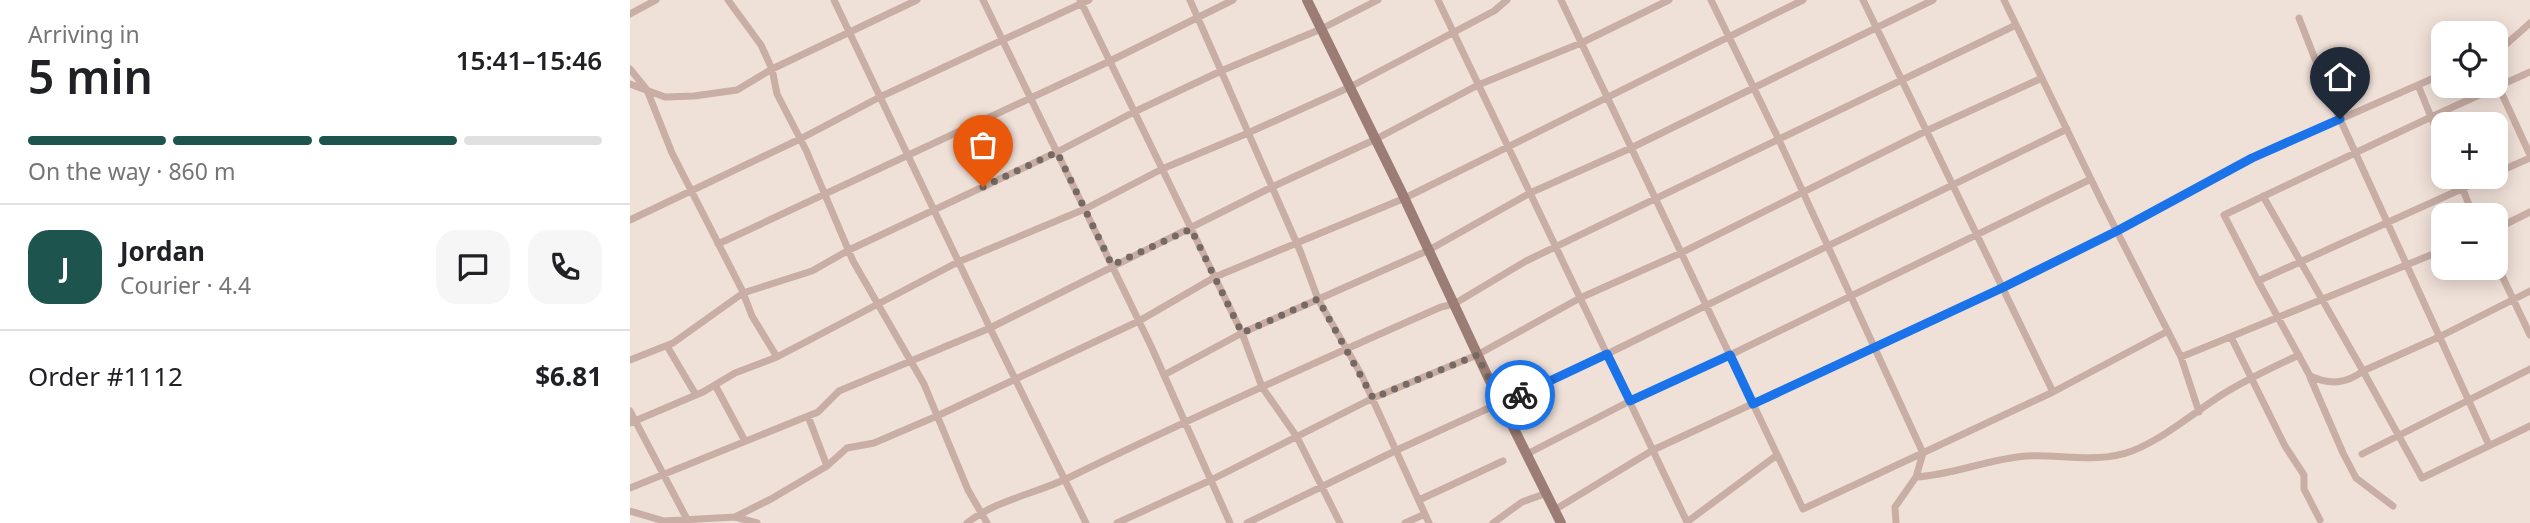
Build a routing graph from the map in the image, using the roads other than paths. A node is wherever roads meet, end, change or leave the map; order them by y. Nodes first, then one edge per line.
1 (656, 0) edge
2 (729, 0) edge
3 (834, 0) edge
4 (917, 0) edge
5 (983, 0) edge
6 (1190, 0) edge
7 (1233, 0) edge
8 (1307, 0) edge
9 (1378, 0) edge
10 (1438, 0) edge
11 (1507, 0) edge
12 (1561, 0) edge
13 (1668, 0) edge
14 (1711, 0) edge
15 (1803, 0) edge
16 (1863, 0) edge
17 (1933, 0) edge
18 (2004, 0) edge
19 (1084, 1) edge
20 (630, 14) edge
21 (1197, 17) junction
22 (2299, 18) dead end
23 (2530, 23) edge
24 (2016, 25) junction
25 (1876, 28) junction
26 (1321, 29) junction
27 (1452, 31) junction
28 (849, 32) junction
29 (1730, 36) junction
30 (1003, 41) junction
31 (2508, 42) edge
32 (1581, 43) junction
33 (1110, 61) junction
34 (630, 69) edge
35 (772, 69) junction
36 (1221, 71) junction
37 (2530, 72) edge
38 (2042, 78) junction
39 (2431, 79) edge
40 (2508, 79) edge
41 (1902, 80) junction
42 (630, 84) edge
43 (1478, 85) junction
44 (2418, 85) junction
45 (1350, 87) junction
46 (1754, 88) junction
47 (647, 90) junction
48 (1030, 96) junction
49 (880, 97) junction
50 (1606, 97) junction
51 (2468, 98) edge
52 (2504, 98) edge
53 (1134, 112) junction
54 (2441, 112) edge
55 (2431, 117) joint
56 (2340, 119) junction
57 (2067, 129) junction
58 (1926, 131) junction
59 (1248, 133) junction
60 (800, 139) junction
61 (1376, 139) junction
62 (1779, 139) junction
63 (1508, 146) junction
64 (1631, 148) junction
65 (1057, 152) junction
66 (2356, 153) junction
67 (908, 155) junction
68 (2530, 157) edge
69 (2508, 167) edge
70 (1162, 169) junction
71 (2091, 179) junction
72 (1952, 185) junction
73 (1272, 187) junction
74 (2461, 189) edge
75 (691, 190) junction
76 (824, 193) junction
77 (1530, 193) junction
78 (1802, 193) junction
79 (2263, 196) junction
80 (1405, 198) junction
81 (1655, 199) junction
82 (1085, 209) junction
83 (934, 210) junction
84 (2530, 212) edge
85 (630, 220) edge
86 (2387, 222) junction
87 (2508, 223) edge
88 (1191, 229) junction
89 (2117, 231) junction
90 (1976, 234) junction
91 (1296, 242) junction
92 (718, 243) junction
93 (1827, 245) junction
94 (1556, 247) junction
95 (849, 250) junction
96 (1429, 250) junction
97 (1681, 253) junction
98 (2431, 255) edge
99 (2302, 261) junction
100 (958, 262) junction
101 (2406, 264) junction
102 (1112, 265) junction
103 (1215, 277) junction
104 (2504, 280) edge
105 (2258, 281) junction
106 (2002, 288) junction
107 (2530, 291) edge
108 (743, 293) junction
109 (1850, 296) junction
110 (1580, 298) junction
111 (1318, 299) junction
112 (2324, 299) junction
113 (2514, 299) junction
114 (1454, 304) junction
115 (1705, 304) junction
116 (879, 305) junction
117 (2278, 317) junction
118 (1139, 321) junction
119 (990, 328) junction
120 (2168, 331) junction
121 (1242, 333) junction
122 (2530, 335) edge
123 (2231, 337) junction
124 (2439, 337) junction
125 (667, 345) junction
126 (1874, 348) junction
127 (1347, 349) junction
128 (1607, 354) junction
129 (1477, 355) junction
130 (1730, 355) junction
131 (2299, 355) junction
132 (777, 357) junction
133 (2181, 357) junction
134 (630, 360) edge
135 (911, 361) junction
136 (2530, 369) edge
137 (2363, 371) junction
138 (1164, 375) junction
139 (2310, 376) junction
140 (2251, 377) junction
141 (1014, 378) junction
142 (715, 385) junction
143 (1262, 387) junction
144 (2053, 392) junction
145 (696, 395) junction
146 (1373, 398) junction
147 (2469, 400) junction
148 (1630, 401) junction
149 (1501, 403) junction
150 (1753, 404) junction
151 (630, 411) edge
152 (2199, 412) junction
153 (808, 416) junction
154 (937, 416) junction
155 (1185, 421) junction
156 (632, 422) edge
157 (2530, 426) edge
158 (2399, 435) junction
159 (1297, 437) junction
160 (745, 441) junction
161 (2489, 446) junction
162 (1397, 450) junction
163 (1653, 450) junction
164 (1923, 453) junction
165 (1527, 454) junction
166 (2362, 454) dead end
167 (1777, 455) junction
168 (1503, 461) dead end
169 (827, 466) junction
170 (665, 473) junction
171 (1916, 477) junction
172 (1065, 479) junction
173 (1211, 480) junction
174 (1322, 487) junction
175 (630, 488) edge
176 (1547, 493) junction
177 (1419, 500) junction
178 (2393, 506) dead end
179 (1556, 509) junction
180 (630, 511) edge
181 (981, 512) junction
182 (1425, 514) junction
183 (735, 517) junction
184 (2320, 520) dead end
185 (689, 522) edge
186 (757, 523) edge
187 (967, 523) edge
188 (987, 523) edge
189 (1086, 523) edge
190 (1117, 523) edge
191 (1230, 523) edge
192 (1248, 523) edge
193 (1340, 523) edge
194 (1405, 523) edge
195 (1429, 523) edge
196 (1493, 523) edge
197 (1561, 523) edge
198 (1896, 523) edge

1 - 20 street
2 - 35 street
3 - 28 street
4 - 28 street
5 - 30 street
6 - 21 street
7 - 21 street
8 - 26 street
9 - 26 street
10 - 27 street
11 - 27 street
12 - 32 street
13 - 32 street
14 - 29 street
15 - 29 street
16 - 25 street
17 - 25 street
18 - 24 street
19 - 30 street
19 - 33 street
21 - 33 street
21 - 36 street
22 - 56 street
23 - 31 street
24 - 38 street
24 - 41 street
25 - 41 street
25 - 46 street
26 - 36 street
26 - 45 street
27 - 43 street
27 - 45 street
28 - 35 street
28 - 49 street
29 - 46 street
29 - 50 street
30 - 48 street
30 - 49 street
32 - 43 street
32 - 50 street
33 - 48 street
33 - 53 street
34 - 47 street
35 - 47 street
35 - 60 street
36 - 53 street
36 - 59 street
37 - 40 street
38 - 57 street
38 - 58 street
39 - 44 street
41 - 58 street
41 - 62 street
42 - 47 street
43 - 61 street
43 - 63 street
44 - 55 street
44 - 56 street
45 - 59 street
45 - 61 street
46 - 62 street
46 - 64 street
47 - 75 street
48 - 65 street
48 - 67 street
49 - 60 street
49 - 67 street
50 - 63 street
50 - 64 street
51 - 54 street
52 - 68 street
53 - 65 street
53 - 70 street
55 - 66 street
56 - 66 street
56 - 89 street
57 - 71 street
57 - 72 street
58 - 72 street
58 - 78 street
59 - 70 street
59 - 73 street
60 - 75 street
60 - 76 street
61 - 73 street
61 - 80 street
62 - 78 street
62 - 81 street
63 - 77 street
63 - 80 street
64 - 77 street
64 - 81 street
65 - 82 street
65 - 83 street
66 - 79 street
66 - 86 street
67 - 76 street
67 - 83 street
68 - 69 street
70 - 82 street
70 - 88 street
71 - 89 street
71 - 90 street
72 - 90 street
72 - 93 street
73 - 88 street
73 - 91 street
74 - 86 street
75 - 85 street
75 - 92 street
76 - 92 street
76 - 95 street
77 - 94 street
77 - 96 street
78 - 93 street
78 - 97 street
79 - 99 street
79 - 105 street
80 - 91 street
80 - 96 street
81 - 94 street
81 - 97 street
82 - 100 street
82 - 102 street
83 - 95 street
83 - 100 street
84 - 87 street
86 - 99 street
86 - 101 street
88 - 102 street
88 - 103 street
89 - 106 street
89 - 120 street
90 - 106 street
90 - 109 street
91 - 103 street
91 - 111 street
92 - 108 street
93 - 109 street
93 - 115 street
94 - 110 street
94 - 114 street
95 - 108 street
95 - 116 street
96 - 111 street
96 - 114 street
97 - 110 street
97 - 115 street
98 - 101 street
99 - 105 street
99 - 112 street
100 - 116 street
100 - 119 street
101 - 112 street
101 - 124 street
102 - 118 street
102 - 119 street
103 - 118 street
103 - 121 street
104 - 113 street
105 - 117 street
106 - 126 street
106 - 144 street
107 - 113 street
108 - 125 street
108 - 132 street
109 - 126 street
109 - 130 street
110 - 128 street
110 - 129 street
111 - 121 street
111 - 127 street
112 - 117 street
112 - 137 street
113 - 122 street
113 - 124 street
114 - 127 street
114 - 129 street
115 - 128 street
115 - 130 street
116 - 132 street
116 - 135 street
117 - 123 street
117 - 131 street
118 - 138 street
118 - 141 street
119 - 135 street
119 - 141 street
120 - 133 street
120 - 144 street
121 - 138 street
121 - 143 street
123 - 133 street
123 - 140 street
124 - 137 street
124 - 147 street
125 - 134 street
125 - 145 street
126 - 150 street
126 - 164 street
127 - 143 street
127 - 146 street
128 - 148 street
128 - 149 street
129 - 146 street
129 - 149 street
130 - 148 street
130 - 150 street
131 - 139 street
131 - 140 street
132 - 142 street
133 - 152 street
135 - 153 street
135 - 154 street
136 - 147 street
137 - 139 street
137 - 158 street
138 - 155 street
139 - 178 street
140 - 152 street
140 - 184 street
141 - 154 street
141 - 172 street
142 - 145 street
142 - 160 street
143 - 155 street
143 - 159 street
144 - 164 street
145 - 156 street
146 - 159 street
146 - 162 street
147 - 158 street
147 - 161 street
148 - 163 street
148 - 165 street
149 - 162 street
149 - 165 street
150 - 163 street
150 - 167 street
151 - 156 street
152 - 171 street
153 - 160 street
153 - 169 street
154 - 169 street
154 - 181 street
155 - 172 street
155 - 173 street
156 - 170 street
157 - 161 street
158 - 161 street
158 - 166 street
159 - 173 street
159 - 174 street
160 - 170 street
162 - 174 street
162 - 177 street
163 - 167 street
163 - 179 street
164 - 167 street
164 - 171 street
165 - 176 street
168 - 177 street
169 - 183 street
170 - 175 street
170 - 185 street
171 - 198 street
172 - 181 street
172 - 189 street
173 - 190 street
173 - 191 street
174 - 192 street
174 - 193 street
176 - 179 street
176 - 196 street
177 - 182 street
179 - 197 street
180 - 185 street
181 - 187 street
181 - 188 street
182 - 194 street
182 - 195 street
183 - 185 street
183 - 186 street

